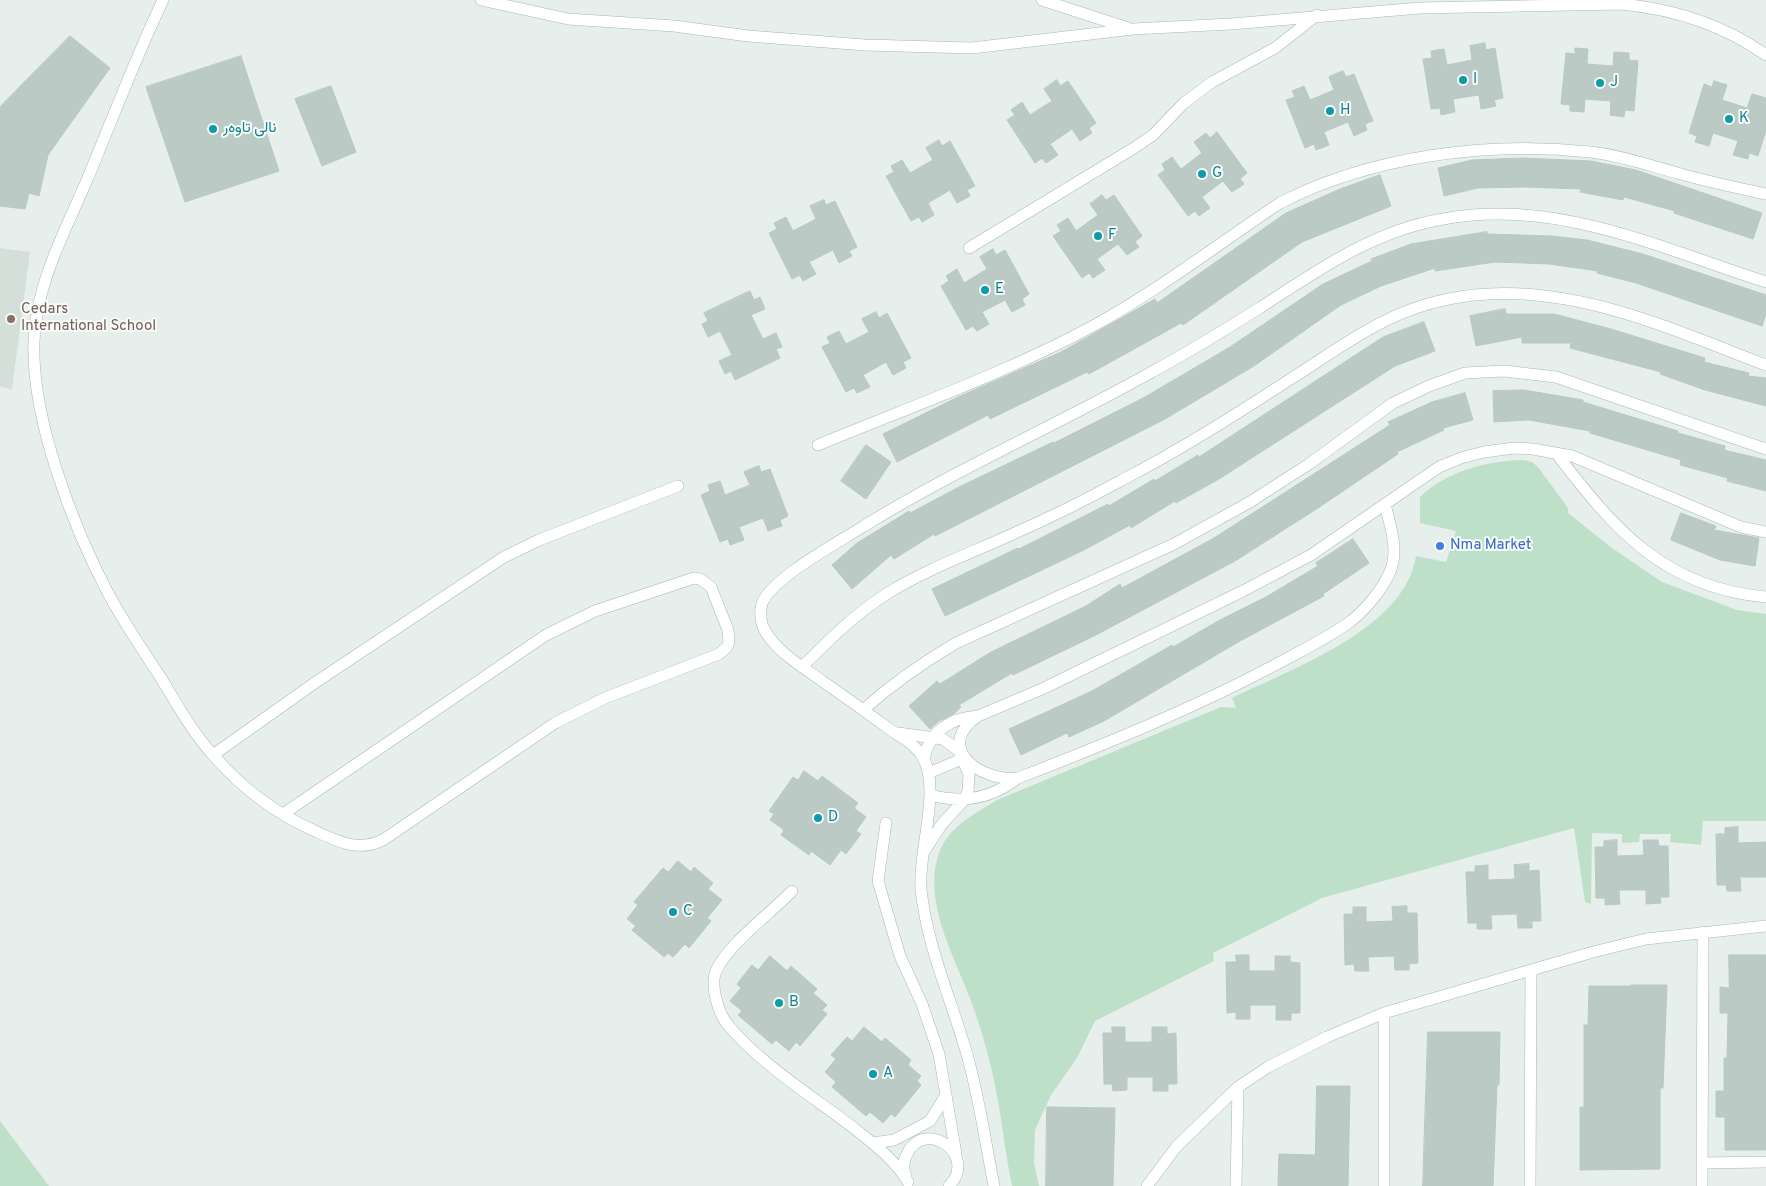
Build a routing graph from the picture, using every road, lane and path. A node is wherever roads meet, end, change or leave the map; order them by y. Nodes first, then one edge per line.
1 (163, 0) edge
2 (482, 0) edge
3 (1042, 0) edge
4 (1525, 0) edge
5 (1554, 5) junction
6 (1317, 15) junction
7 (1133, 29) junction
8 (1766, 55) edge
9 (1766, 194) edge
10 (969, 248) dead end
11 (1766, 282) edge
12 (1766, 365) edge
13 (818, 445) dead end
14 (1766, 449) edge
15 (1556, 453) junction
16 (678, 486) dead end
17 (1385, 504) junction
18 (1766, 532) edge
19 (1766, 597) edge
20 (802, 667) junction
21 (863, 710) junction
22 (978, 716) junction
23 (894, 732) junction
24 (934, 736) junction
25 (213, 755) junction
26 (964, 758) junction
27 (924, 759) junction
28 (929, 773) junction
29 (1018, 778) junction
30 (931, 796) junction
31 (964, 800) junction
32 (283, 814) junction
33 (886, 823) dead end
34 (924, 851) junction
35 (792, 891) dead end
36 (1766, 926) edge
37 (1702, 932) junction
38 (1531, 971) junction
39 (1384, 1013) junction
40 (1238, 1087) junction
41 (946, 1096) junction
42 (873, 1143) junction
43 (957, 1159) junction
44 (1766, 1162) edge
45 (1702, 1163) junction
46 (910, 1184) edge
47 (949, 1186) edge
48 (960, 1186) edge
49 (994, 1186) edge
50 (1148, 1186) edge
51 (1236, 1186) edge
52 (1384, 1186) edge
53 (1530, 1186) edge
54 (1702, 1186) edge

1 - 25 street
2 - 7 street
3 - 7 street
4 - 5 street
5 - 6 street
5 - 8 street
6 - 7 street
6 - 10 street
9 - 13 street
11 - 20 street
12 - 20 street
14 - 21 street
15 - 17 street
15 - 18 street
15 - 19 street
16 - 25 street
17 - 22 street
17 - 29 street
20 - 21 street
21 - 23 street
22 - 24 street
22 - 26 street
23 - 24 street
23 - 27 street
24 - 26 street
24 - 27 street
25 - 32 street
26 - 28 street
26 - 29 street
26 - 31 street
27 - 28 street
28 - 30 street
29 - 31 street
30 - 31 street
30 - 34 street
31 - 34 street
32 - 32 street
33 - 41 street
34 - 49 street
35 - 42 street
36 - 37 street
37 - 38 street
37 - 45 street
38 - 39 street
38 - 53 street
39 - 40 street
39 - 52 street
40 - 50 street
40 - 51 street
41 - 42 street
41 - 43 street
42 - 46 street
43 - 46 street
43 - 47 street
43 - 48 street
44 - 45 street
45 - 54 street

